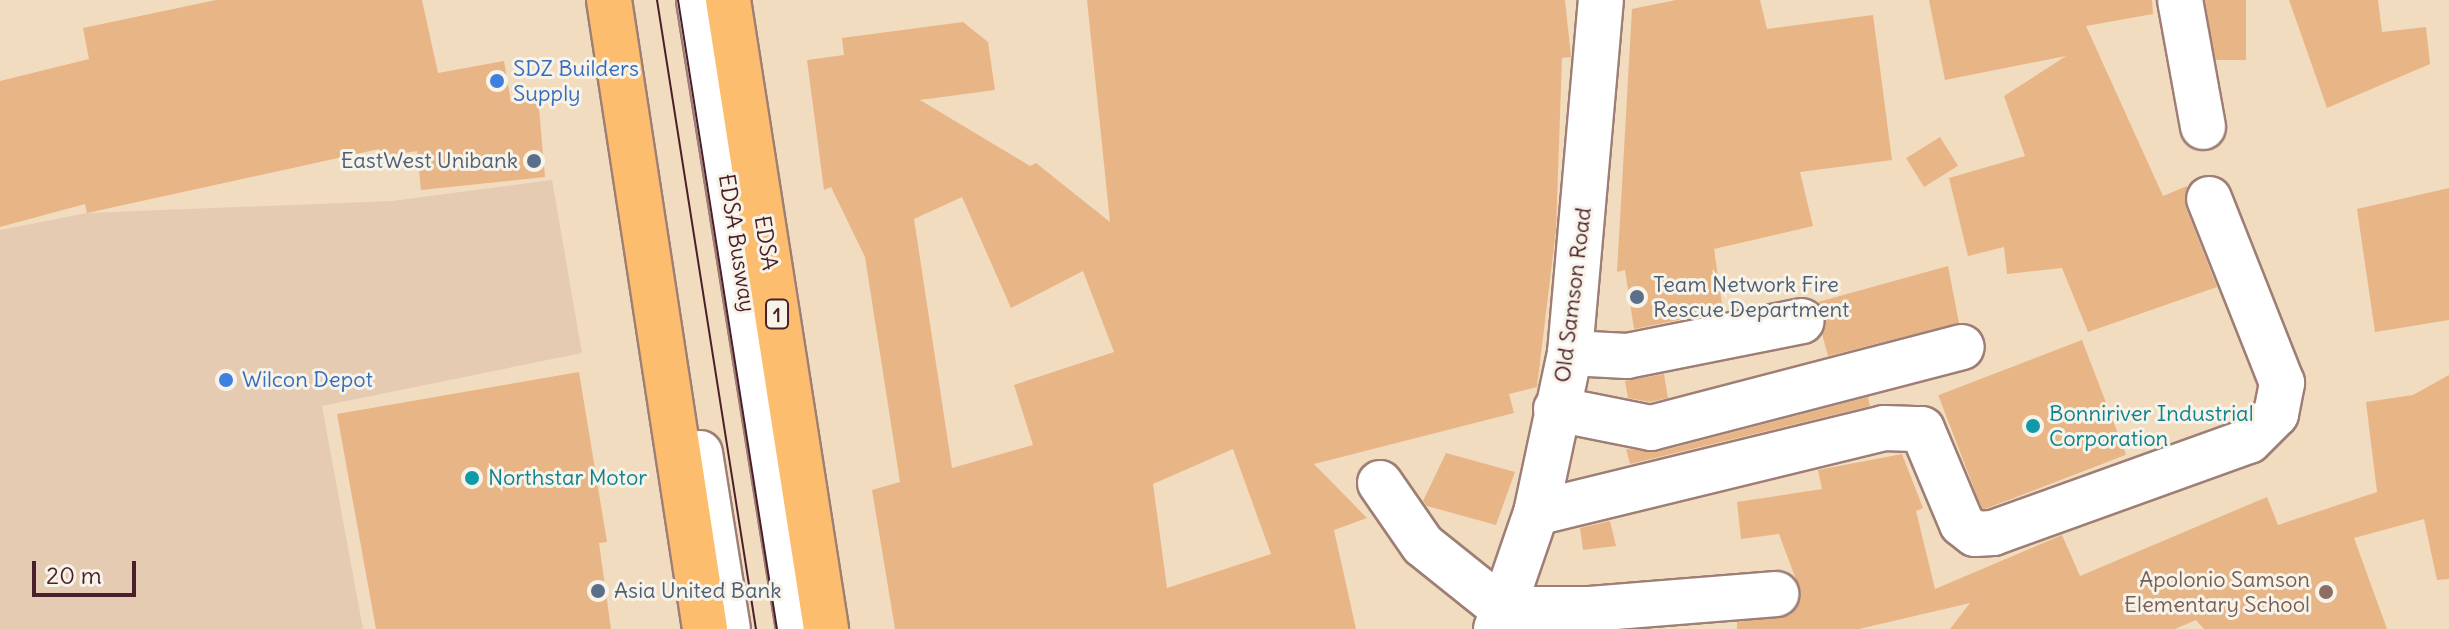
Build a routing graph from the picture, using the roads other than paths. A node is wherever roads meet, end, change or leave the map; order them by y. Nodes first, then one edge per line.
1 (609, 0) edge
2 (629, 0) edge
3 (699, 0) edge
4 (728, 0) edge
5 (1601, 0) edge
6 (2180, 0) edge
7 (2203, 127) dead end
8 (2209, 199) dead end
9 (1802, 321) dead end
10 (1962, 347) dead end
11 (1570, 353) junction
12 (1556, 409) junction
13 (1380, 483) dead end
14 (1536, 513) junction
15 (1776, 594) dead end
16 (1499, 619) edge
17 (705, 629) edge
18 (728, 629) edge
19 (799, 629) edge
20 (826, 629) edge

1 - 17 highway
2 - 18 street
3 - 19 street, EDSA Busway
4 - 20 highway, EDSA / 1
5 - 11 street, Old Samson Road
6 - 7 street
8 - 14 street
9 - 11 street
10 - 12 street
11 - 12 street, Old Samson Road
12 - 14 street, Old Samson Road
13 - 16 street
14 - 16 street, Old Samson Road
15 - 16 street

